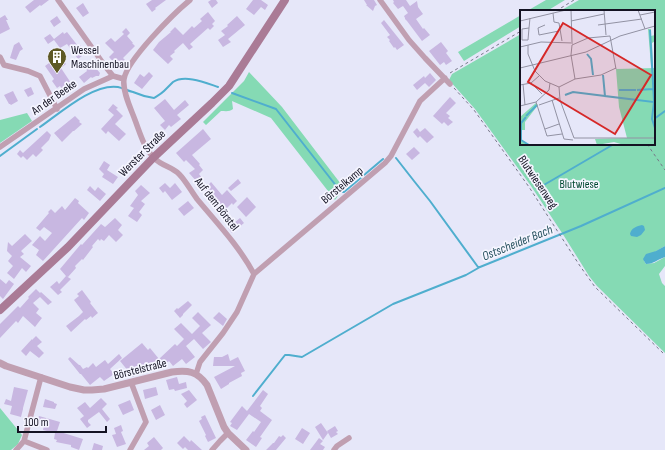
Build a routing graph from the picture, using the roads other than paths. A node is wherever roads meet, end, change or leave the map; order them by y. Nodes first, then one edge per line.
1 (58, 0) edge
2 (190, 0) edge
3 (285, 0) edge
4 (380, 0) edge
5 (0, 57) edge
6 (2, 65) edge
7 (113, 76) junction
8 (445, 78) junction
9 (124, 81) junction
10 (450, 84) road end
11 (57, 109) junction
12 (0, 147) edge
13 (153, 158) junction
14 (254, 274) junction
15 (0, 310) edge
16 (2, 365) edge
17 (196, 374) junction
18 (41, 377) junction
19 (131, 382) junction
20 (228, 433) junction
21 (349, 438) dead end
22 (24, 441) junction
23 (16, 450) edge
24 (47, 450) edge
25 (130, 450) edge
26 (212, 450) edge
27 (246, 450) edge
28 (334, 450) edge

1 - 7 street
2 - 9 street
3 - 13 main road, Werster Straße
4 - 8 street
5 - 6 street
6 - 11 street
7 - 9 street
7 - 11 street, An der Beeke
8 - 10 street
8 - 14 street, Börstelkamp
9 - 13 street
11 - 12 street, An der Beeke
13 - 14 street, Auf dem Börstel
13 - 15 main road, Werster Straße
14 - 17 street, Börstelkamp
16 - 18 street, Börstelstraße
17 - 19 street, Börstelstraße
17 - 20 street
18 - 19 street, Börstelstraße
18 - 22 street
19 - 25 street
20 - 26 street
20 - 27 street
21 - 28 street
22 - 23 street
22 - 24 street

